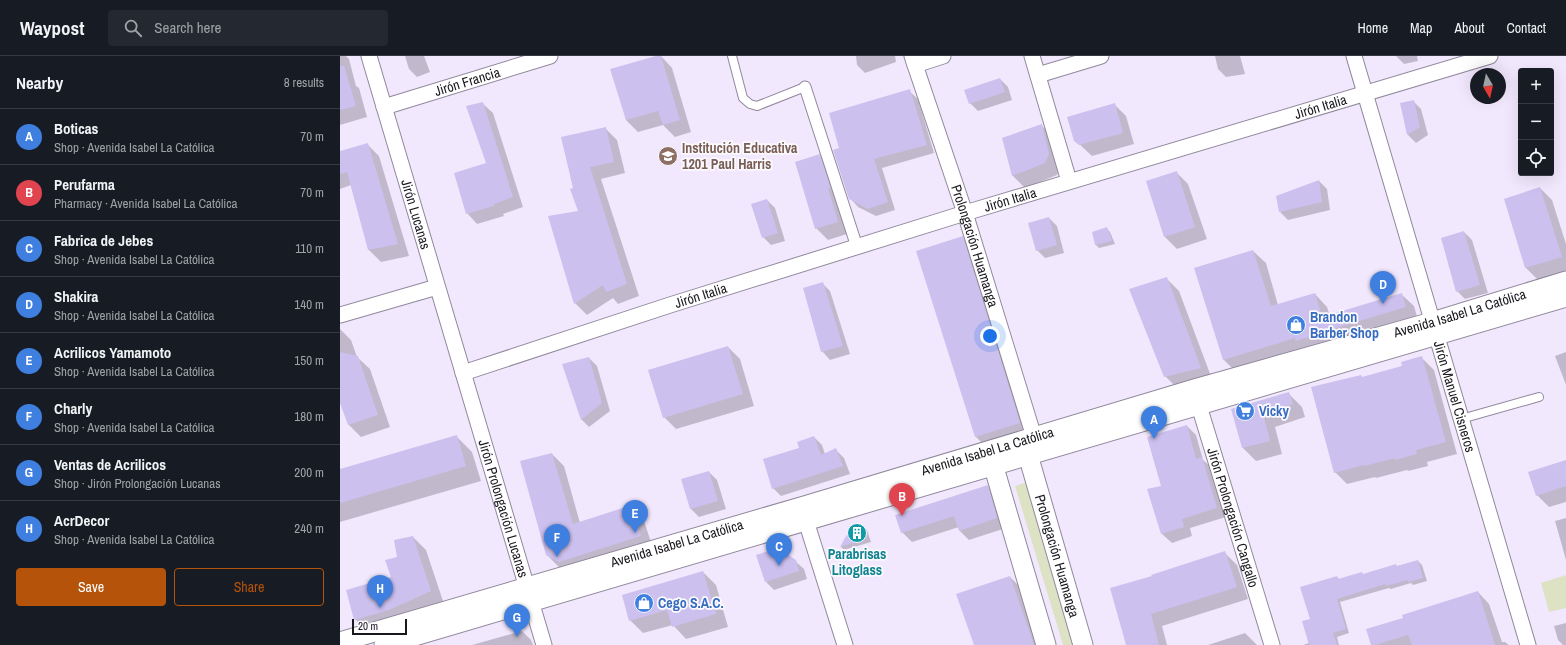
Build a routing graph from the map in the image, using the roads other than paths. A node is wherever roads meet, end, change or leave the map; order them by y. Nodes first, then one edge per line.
1 (369, 56) edge
2 (550, 56) edge
3 (732, 56) edge
4 (943, 56) edge
5 (1032, 56) edge
6 (1101, 56) edge
7 (1354, 56) edge
8 (1490, 56) edge
9 (913, 61) edge
10 (1038, 75) junction
11 (805, 87) joint
12 (1364, 93) junction
13 (384, 107) junction
14 (1069, 181) junction
15 (964, 213) junction
16 (857, 247) junction
17 (1566, 281) edge
18 (437, 287) junction
19 (1566, 297) edge
20 (340, 315) edge
21 (1434, 329) junction
22 (463, 373) junction
23 (1196, 397) junction
24 (1539, 397) dead end
25 (1460, 419) junction
26 (1034, 437) junction
27 (1028, 455) junction
28 (991, 458) junction
29 (805, 514) junction
30 (529, 595) junction
31 (340, 642) edge
32 (384, 645) edge
33 (544, 645) edge
34 (845, 645) edge
35 (1046, 645) edge
36 (1083, 645) edge
37 (1272, 645) edge
38 (1528, 645) edge

1 - 13 street, Jirón Lucanas
2 - 13 street, Jirón Francia
3 - 11 lane
4 - 9 street
5 - 10 street
6 - 10 street
7 - 12 street, Jirón Manuel Cisneros
8 - 12 street, Jirón Italia
9 - 15 street, Prolongación Huamanga
10 - 14 street
11 - 16 street
12 - 14 street, Jirón Italia
12 - 21 street, Jirón Manuel Cisneros
13 - 18 street, Jirón Lucanas
14 - 15 street, Jirón Italia
15 - 16 street, Jirón Italia
15 - 26 street, Prolongación Huamanga
16 - 22 street, Jirón Italia
17 - 21 street, Avenida Isabel La Católica
18 - 20 street
18 - 22 street, Jirón Lucanas
19 - 21 street, Avenida Isabel La Católica
21 - 23 street, Avenida Isabel La Católica
21 - 25 street, Jirón Manuel Cisneros
22 - 30 street, Jirón Prolongación Lucanas
23 - 26 street, Avenida Isabel La Católica
23 - 27 street, Avenida Isabel La Católica
23 - 37 street, Jirón Prolongación Cangallo
24 - 25 lane
25 - 38 street, Jirón Manuel Cisneros
26 - 27 street
26 - 28 street, Avenida Isabel La Católica
27 - 28 street, Avenida Isabel La Católica
27 - 36 street, Prolongación Huamanga
28 - 29 street, Avenida Isabel La Católica
28 - 35 street
29 - 30 street, Avenida Isabel La Católica
29 - 34 street
30 - 31 street, Avenida Isabel La Católica
30 - 32 street, Avenida Isabel La Católica
30 - 33 street, Jirón Prolongación Lucanas

